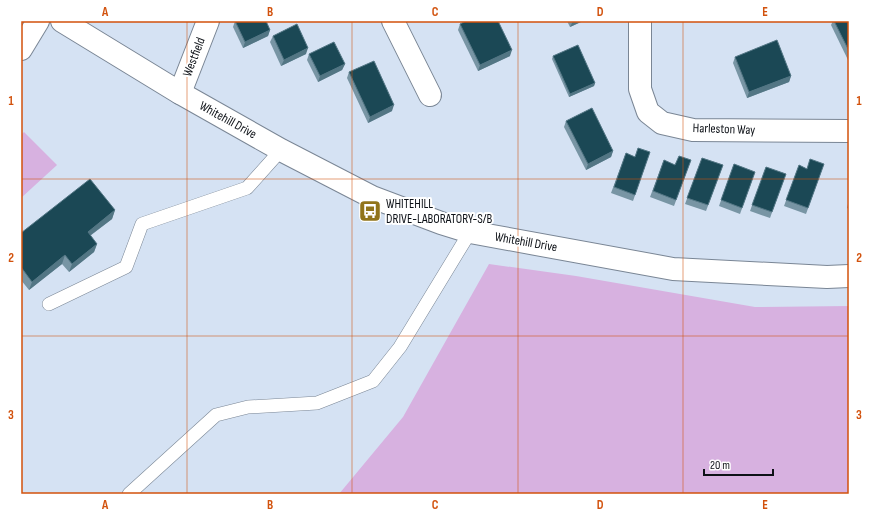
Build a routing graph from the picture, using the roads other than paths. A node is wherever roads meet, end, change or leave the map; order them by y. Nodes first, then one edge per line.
1 (38, 21) edge
2 (62, 21) edge
3 (208, 21) edge
4 (393, 21) edge
5 (640, 21) edge
6 (21, 49) edge
7 (180, 93) junction
8 (430, 95) dead end
9 (849, 131) edge
10 (281, 150) junction
11 (470, 232) junction
12 (849, 276) edge
13 (49, 304) dead end
14 (129, 494) edge

1 - 6 street
2 - 7 street, Whitehill Drive
3 - 7 street, Westfield
4 - 8 street
5 - 9 street, Harleston Way
7 - 10 street, Whitehill Drive
10 - 11 street, Whitehill Drive
10 - 13 lane
11 - 12 street, Whitehill Drive
11 - 14 lane

